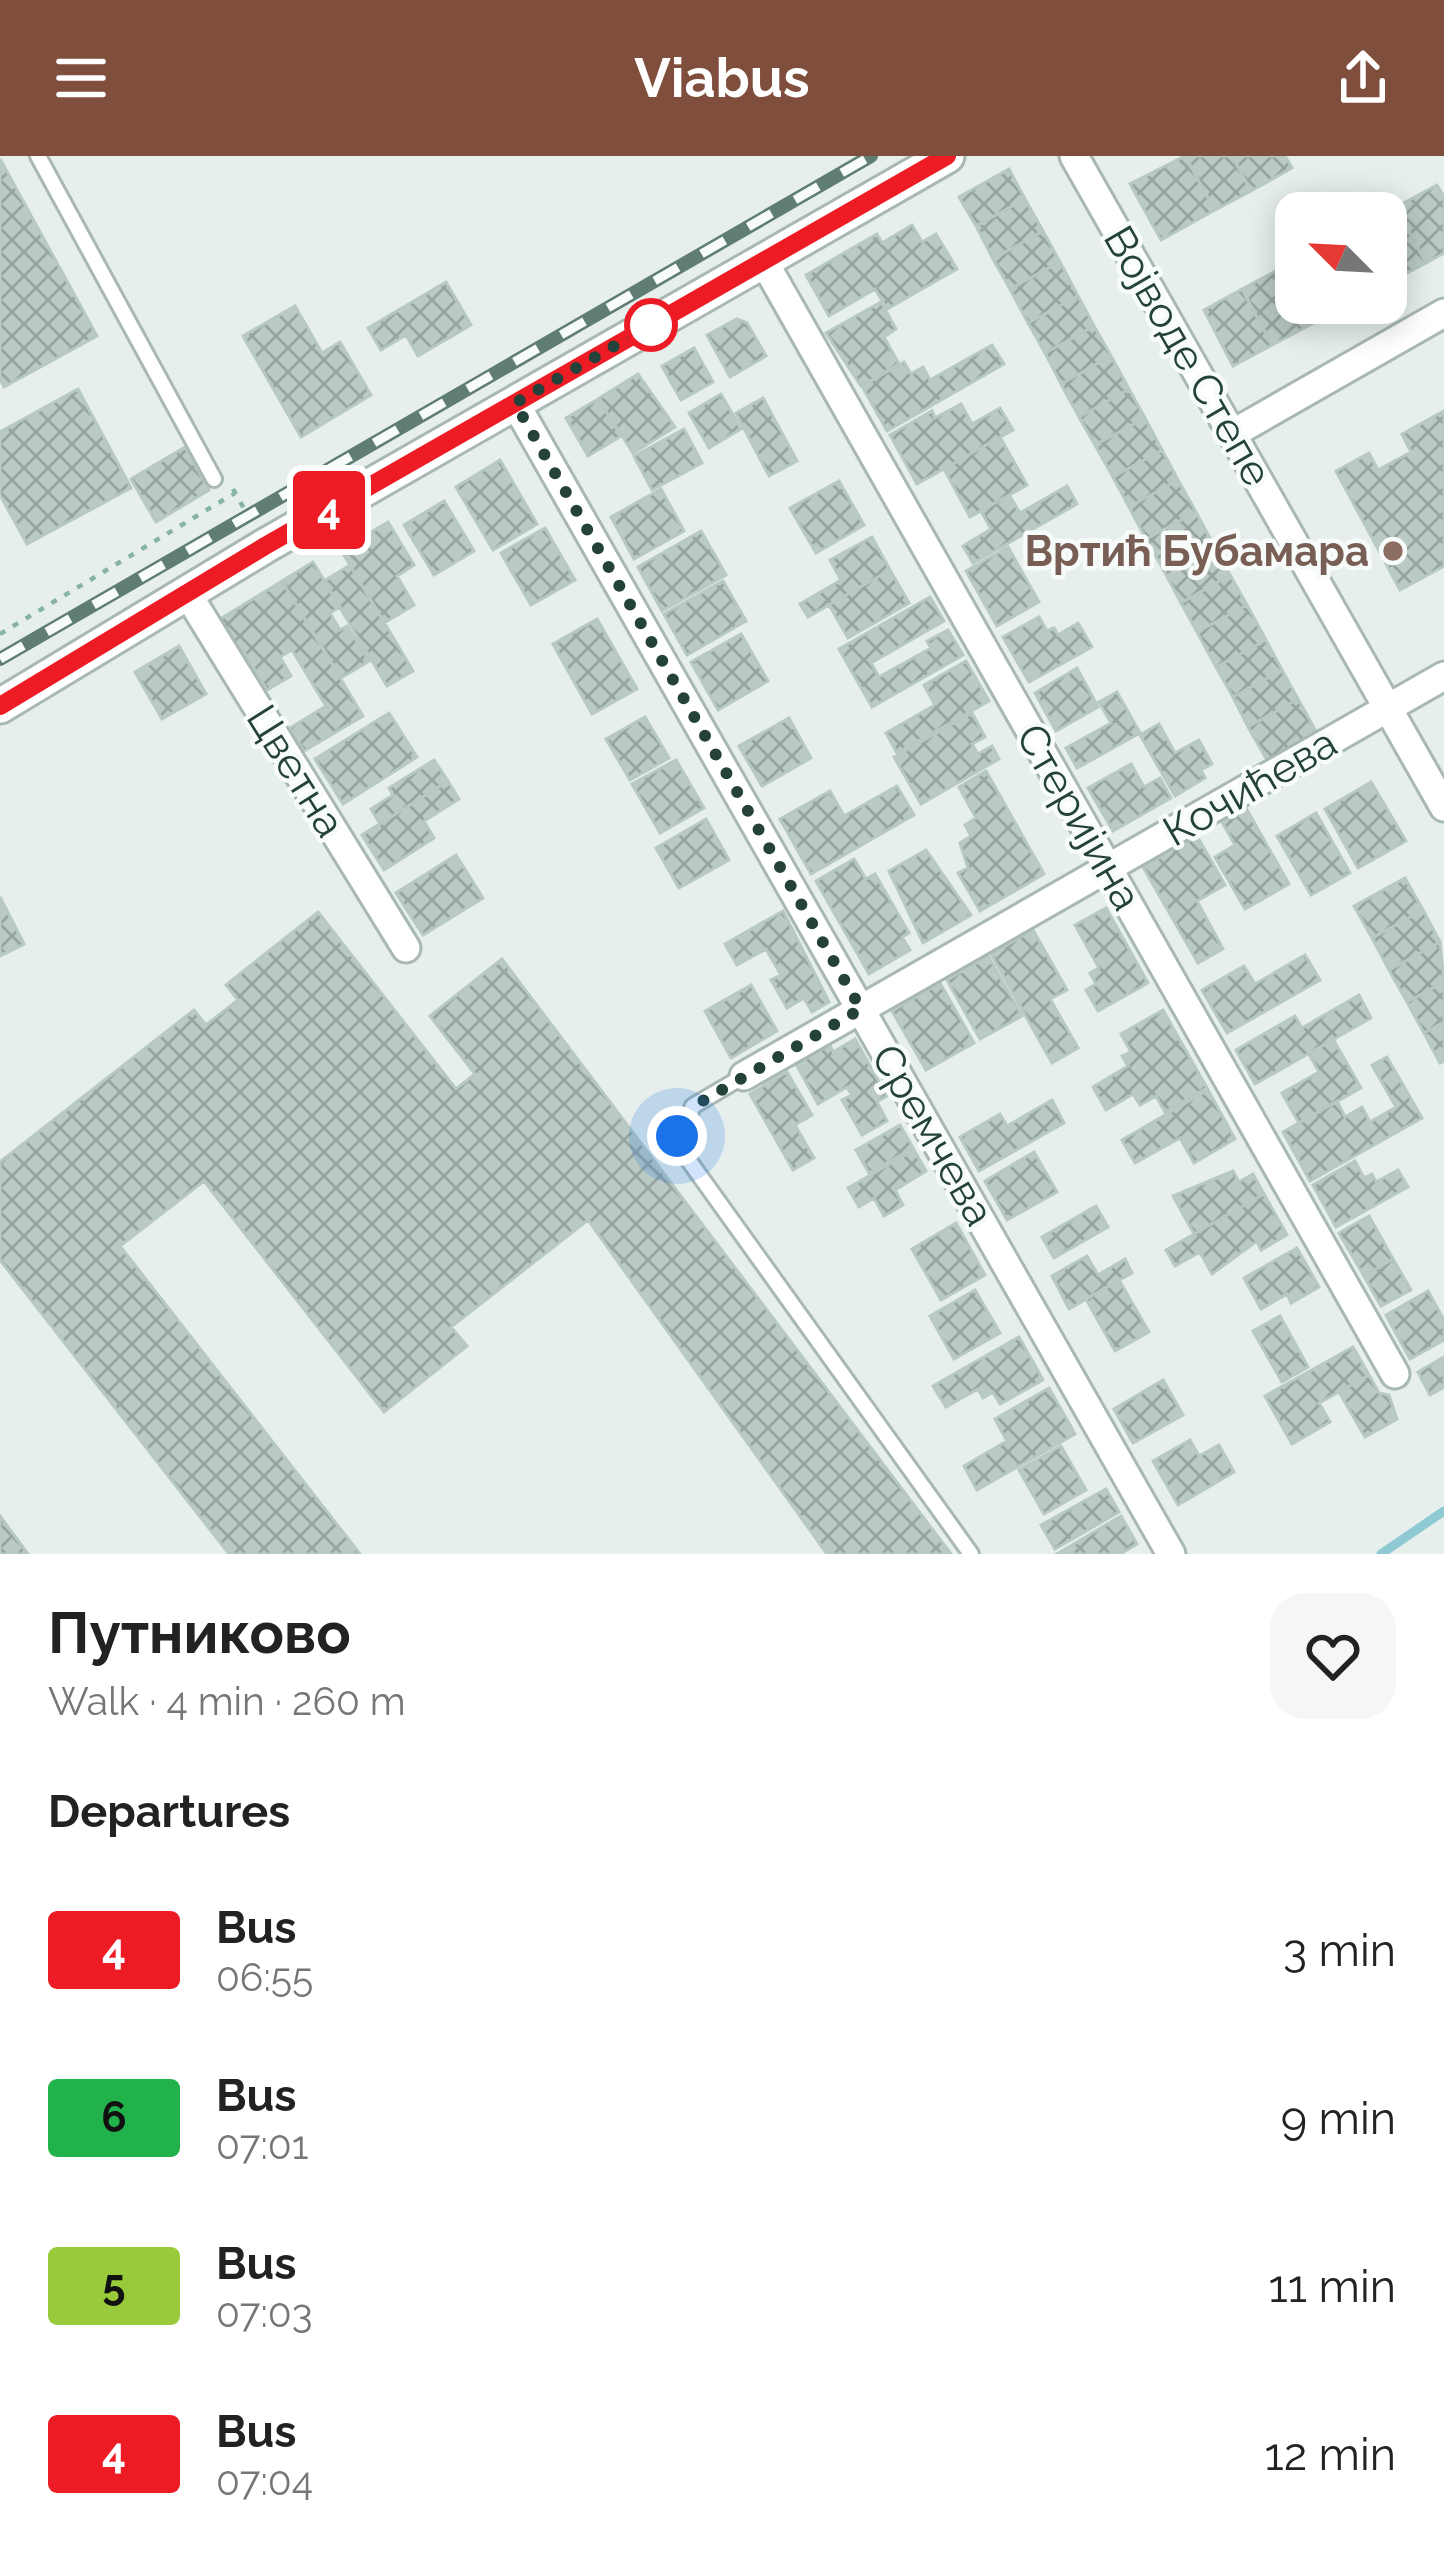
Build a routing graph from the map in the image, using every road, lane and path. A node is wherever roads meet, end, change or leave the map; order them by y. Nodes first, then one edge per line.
1 (38, 156) edge
2 (947, 156) edge
3 (1074, 156) edge
4 (763, 260) junction
5 (1444, 313) edge
6 (515, 403) junction
7 (1232, 434) junction
8 (214, 479) dead end
9 (236, 493) dead end
10 (187, 593) junction
11 (0, 634) edge
12 (1444, 676) edge
13 (0, 706) edge
14 (1388, 708) junction
15 (1444, 807) edge
16 (1108, 868) junction
17 (406, 948) dead end
18 (861, 1009) junction
19 (744, 1076) joint
20 (1395, 1374) dead end
21 (971, 1554) edge
22 (1171, 1554) edge

1 - 8 lane
2 - 4 street
3 - 7 street, Војводе Степе
4 - 6 street
4 - 16 street, Стеријина
5 - 7 street
6 - 10 street
6 - 18 street, Сремчева
7 - 14 street, Војводе Степе
9 - 11 path
10 - 13 street
10 - 17 street, Цветна
12 - 14 street, Кочићева
14 - 15 street, Војводе Степе
14 - 16 street, Кочићева
16 - 18 street, Кочићева
16 - 20 street, Стеријина
18 - 19 street, Кочићева
18 - 22 street, Сремчева
19 - 21 lane

